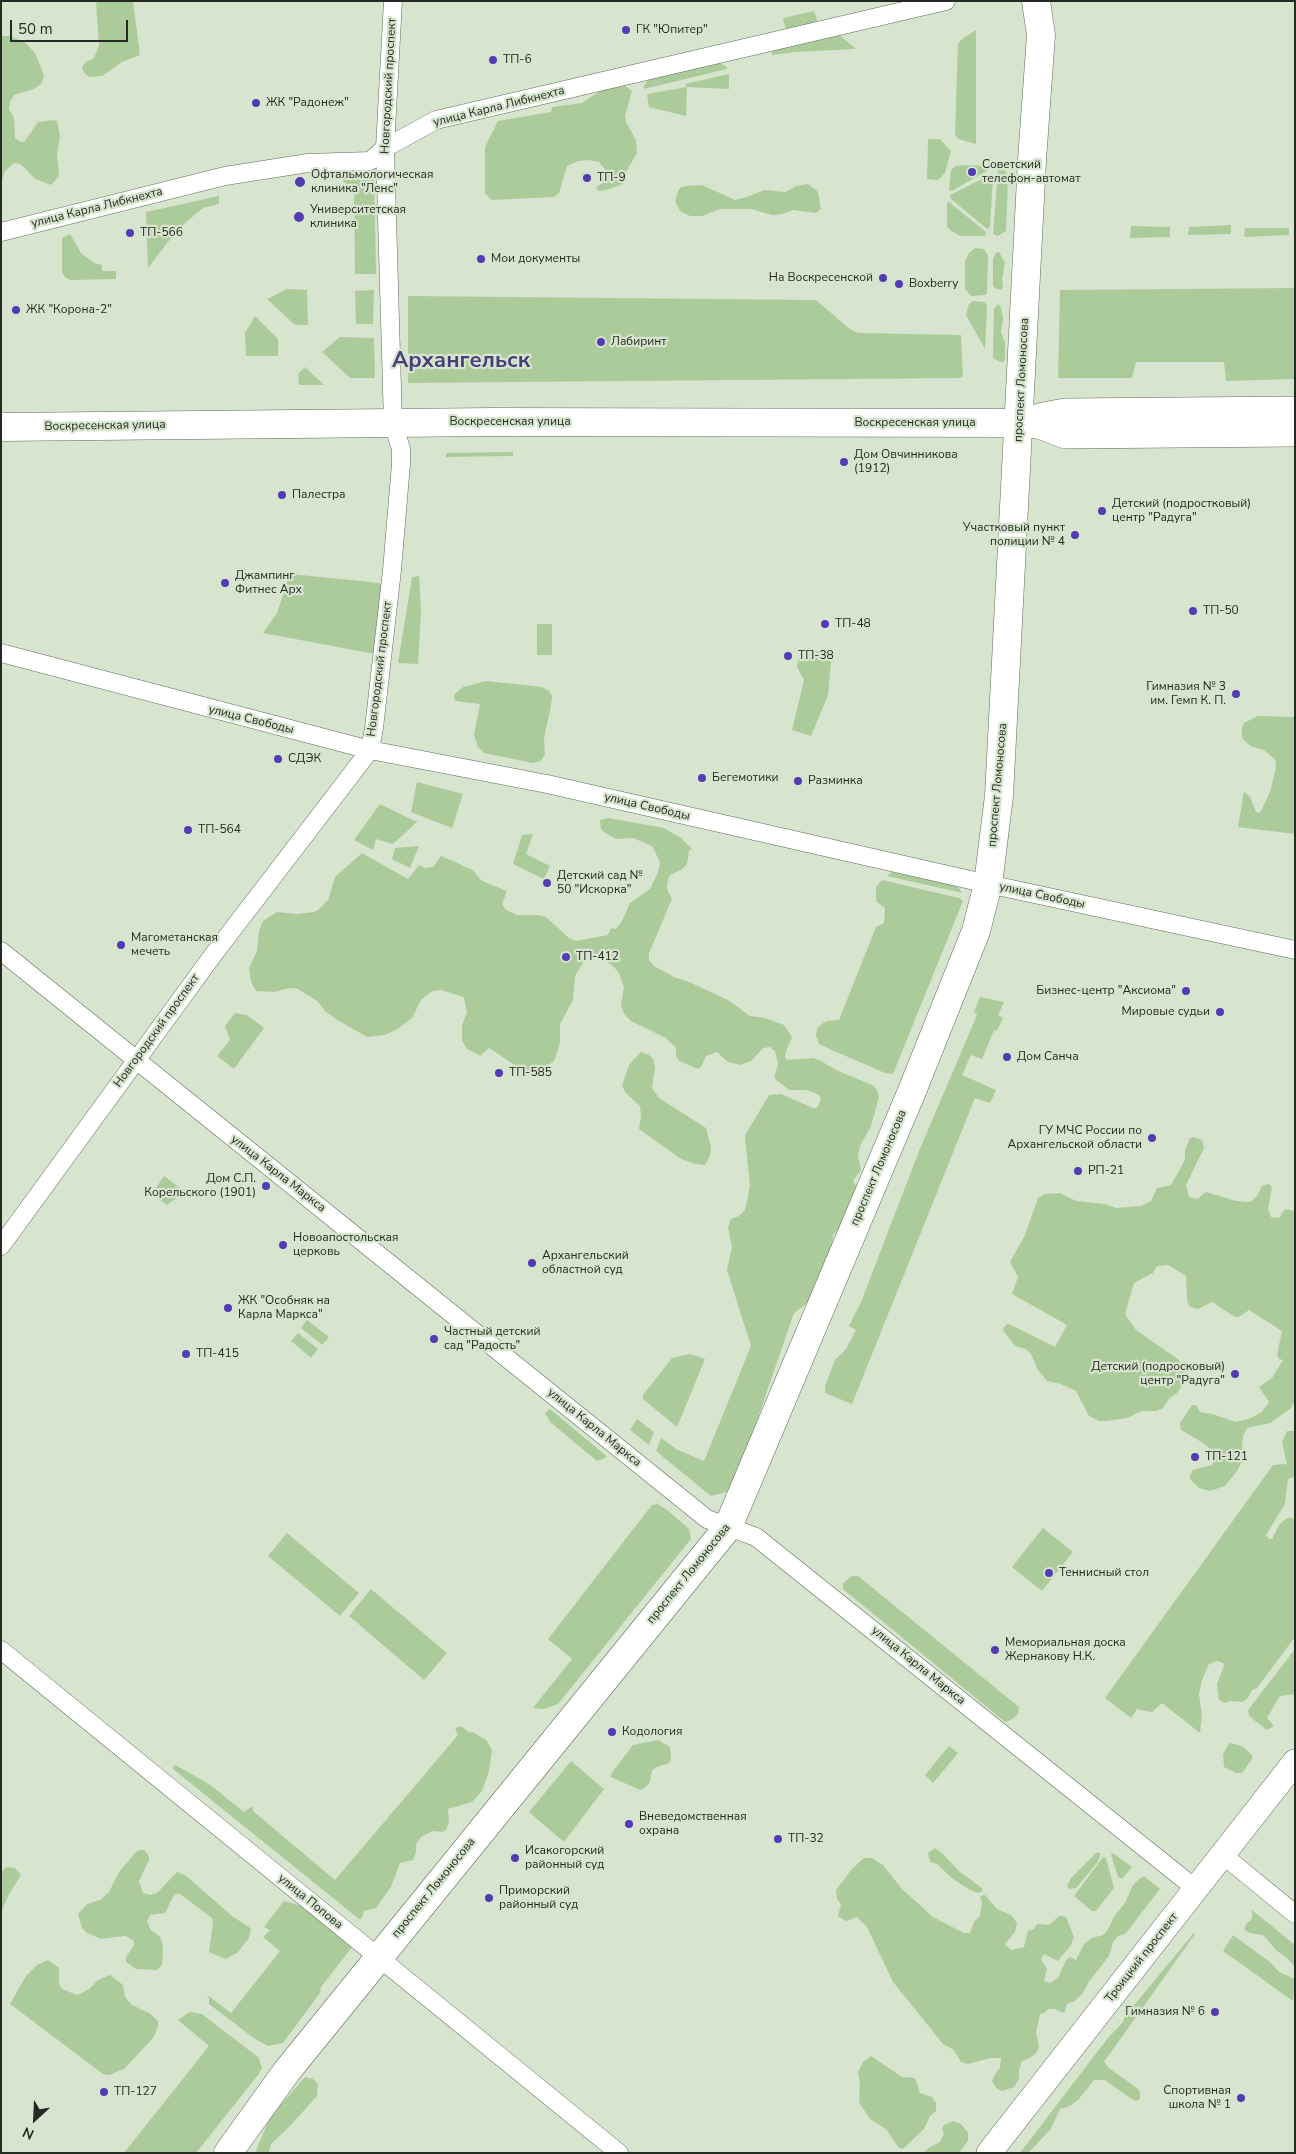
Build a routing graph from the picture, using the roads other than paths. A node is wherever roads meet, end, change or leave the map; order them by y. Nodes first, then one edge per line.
1 (393, 1) edge
2 (946, 1) edge
3 (1036, 1) edge
4 (385, 148) junction
5 (1, 232) edge
6 (1295, 409) edge
7 (393, 423) junction
8 (1019, 423) junction
9 (1, 427) edge
10 (1295, 434) edge
11 (1, 653) edge
12 (370, 750) junction
13 (988, 884) junction
14 (1295, 950) edge
15 (1, 951) edge
16 (136, 1059) junction
17 (1, 1246) edge
18 (728, 1527) junction
19 (1, 1650) edge
20 (1295, 1762) edge
21 (1224, 1855) junction
22 (1196, 1889) junction
23 (1295, 1914) edge
24 (379, 1957) junction
25 (228, 2153) edge
26 (619, 2153) edge
27 (989, 2153) edge

1 - 4 street, Новгородский проспект
2 - 4 street, улица Карла Либкнехта
3 - 8 main road, проспект Ломоносова
4 - 5 street, улица Карла Либкнехта
4 - 7 street, Новгородский проспект
6 - 8 main road, Воскресенская улица
7 - 8 main road, Воскресенская улица
7 - 9 main road, Воскресенская улица
7 - 12 street, Новгородский проспект
8 - 10 main road, Воскресенская улица
8 - 13 main road, проспект Ломоносова
11 - 12 street, улица Свободы
12 - 13 street, улица Свободы
12 - 16 street, Новгородский проспект
13 - 14 street, улица Свободы
13 - 18 main road, проспект Ломоносова
15 - 16 street, улица Карла Маркса
16 - 17 street, Новгородский проспект
16 - 18 street, улица Карла Маркса
18 - 22 street, улица Карла Маркса
18 - 24 main road, проспект Ломоносова
19 - 24 street, улица Попова
20 - 21 main road, Троицкий проспект
21 - 22 main road, Троицкий проспект
21 - 23 street
22 - 27 main road, Троицкий проспект
24 - 25 main road, проспект Ломоносова
24 - 26 street, улица Попова

